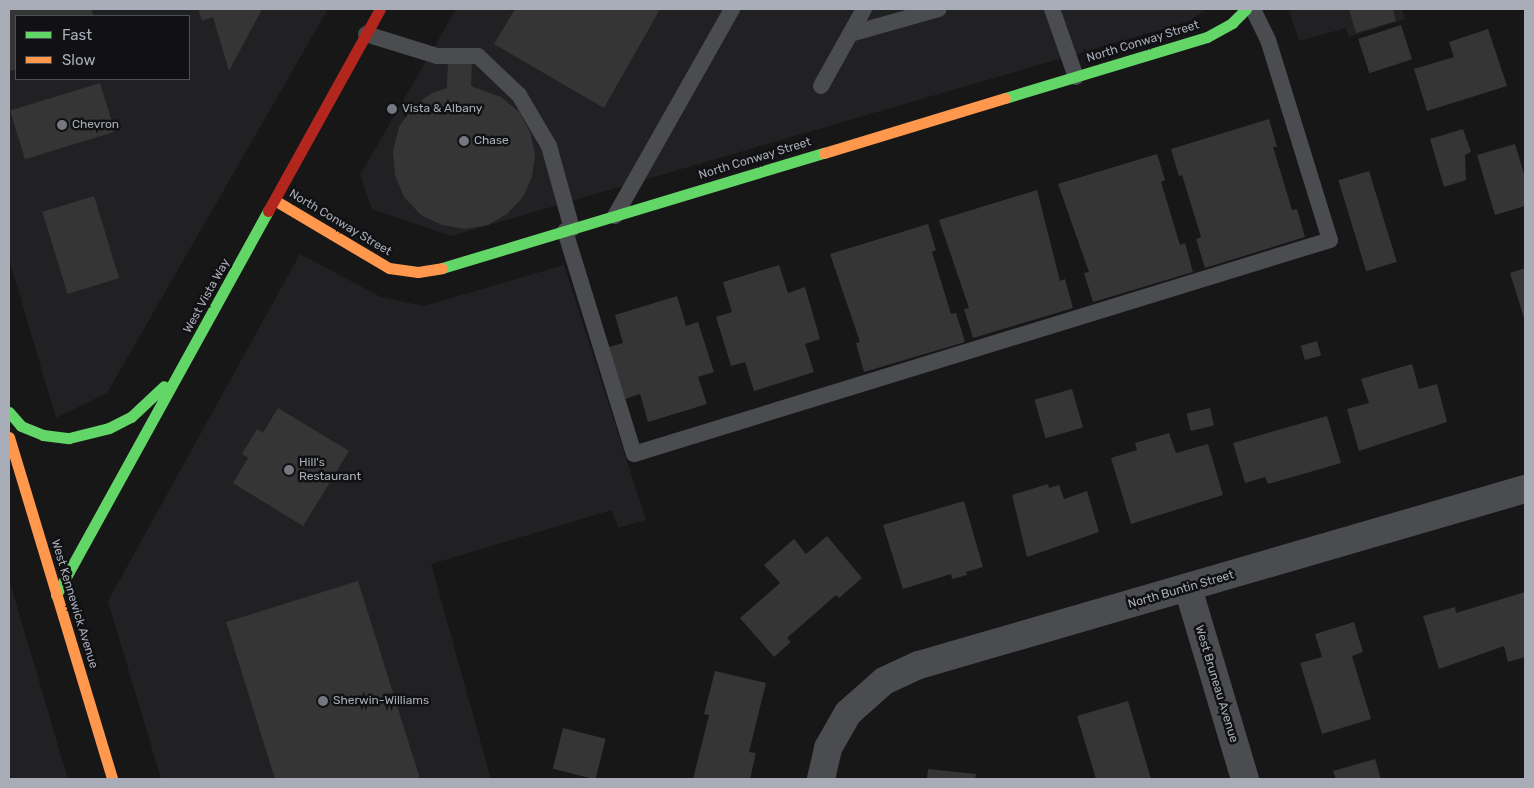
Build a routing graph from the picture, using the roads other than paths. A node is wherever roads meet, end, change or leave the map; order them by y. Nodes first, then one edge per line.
1 (380, 9) edge
2 (732, 9) edge
3 (864, 9) edge
4 (939, 9) edge
5 (1052, 9) edge
6 (1246, 9) edge
7 (1253, 9) edge
8 (366, 34) junction
9 (850, 34) junction
10 (1076, 77) junction
11 (821, 86) dead end
12 (276, 201) junction
13 (615, 216) junction
14 (568, 230) junction
15 (183, 368) junction
16 (9, 412) edge
17 (9, 437) edge
18 (1525, 489) edge
19 (1188, 588) junction
20 (56, 595) junction
21 (112, 779) edge
22 (821, 779) edge
23 (1244, 779) edge

1 - 8 main road, West Vista Way
2 - 13 lane
3 - 9 lane
4 - 9 lane
5 - 10 lane
6 - 10 main road, North Conway Street
7 - 14 lane
8 - 12 main road, West Vista Way
8 - 14 lane
9 - 11 lane
10 - 13 main road, North Conway Street
12 - 14 main road, North Conway Street
12 - 15 main road, West Vista Way
13 - 14 main road, North Conway Street
15 - 16 main road
15 - 20 main road, West Vista Way
17 - 20 main road, West Kennewick Avenue
18 - 19 street, North Buntin Street
19 - 22 street, North Buntin Street
19 - 23 street, West Bruneau Avenue
20 - 21 main road, West Kennewick Avenue

